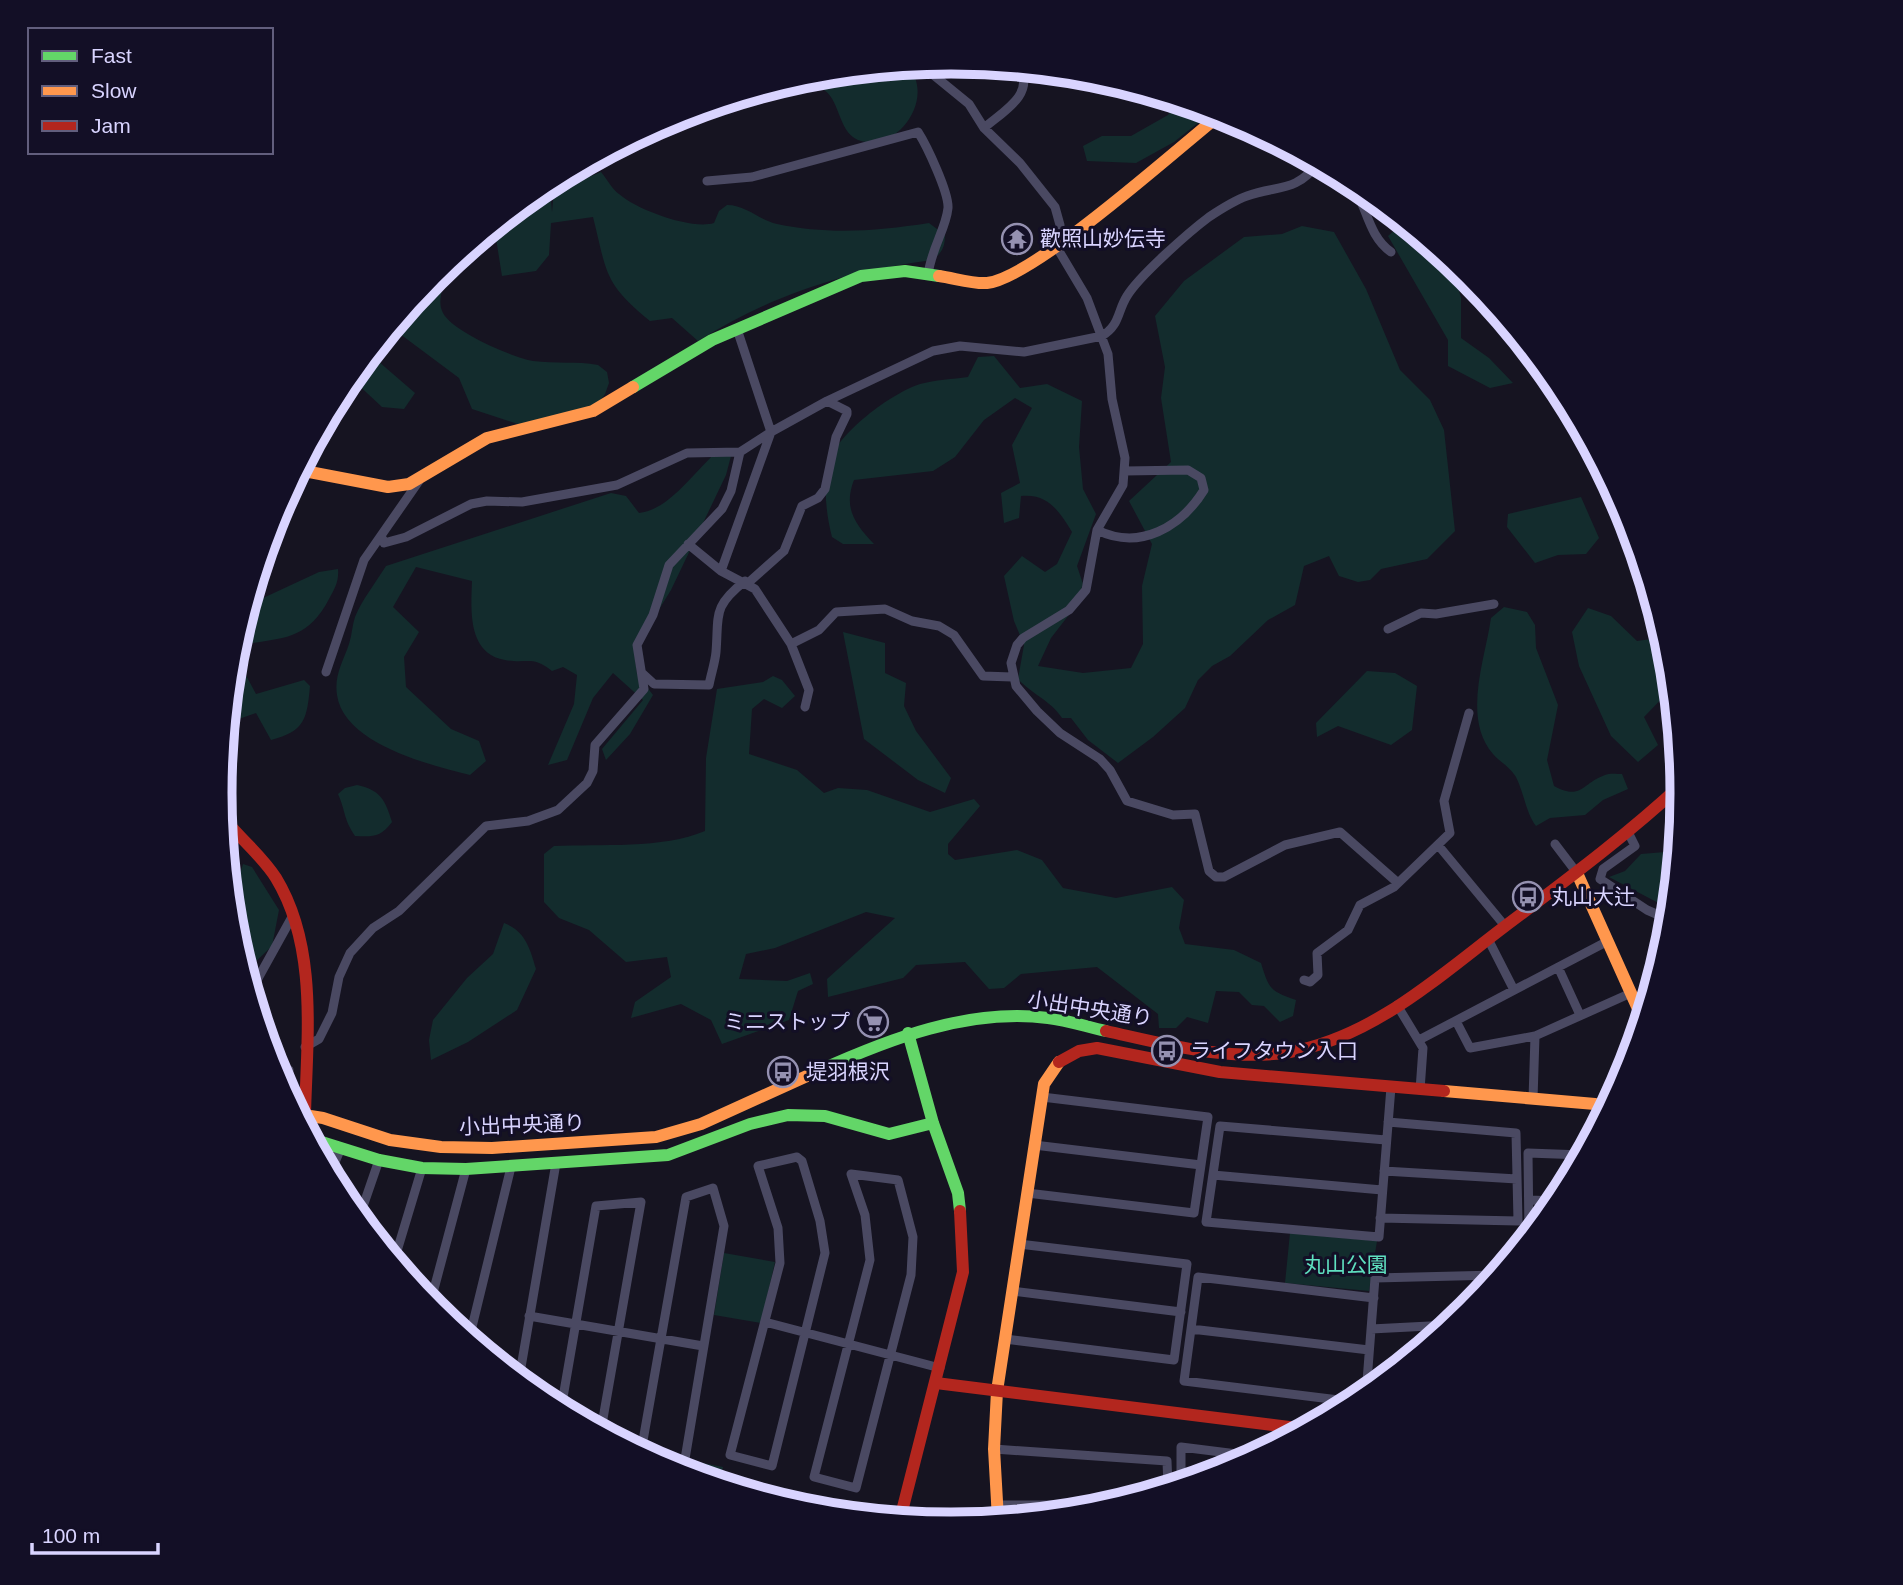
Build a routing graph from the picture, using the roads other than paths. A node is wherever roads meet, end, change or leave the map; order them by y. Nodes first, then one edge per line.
1 (933, 74) edge
2 (1026, 78) edge
3 (1211, 122) edge
4 (984, 128) junction
5 (1311, 170) edge
6 (707, 181) dead end
7 (1362, 203) edge
8 (1056, 246) junction
9 (1391, 252) dead end
10 (928, 275) junction
11 (737, 329) junction
12 (1102, 336) junction
13 (827, 401) junction
14 (771, 432) junction
15 (740, 452) junction
16 (1125, 471) junction
17 (308, 472) edge
18 (419, 481) junction
19 (1097, 530) junction
20 (382, 538) junction
21 (688, 544) junction
22 (721, 571) junction
23 (747, 582) junction
24 (1493, 604) dead end
25 (1388, 629) dead end
26 (791, 644) junction
27 (326, 672) dead end
28 (642, 673) junction
29 (1012, 677) junction
30 (805, 707) dead end
31 (1469, 713) dead end
32 (1670, 796) edge
33 (234, 830) edge
34 (1628, 832) junction
35 (1555, 844) dead end
36 (1438, 845) junction
37 (1577, 873) junction
38 (1398, 883) junction
39 (1660, 915) edge
40 (292, 917) junction
41 (1506, 926) junction
42 (1488, 939) junction
43 (1608, 941) junction
44 (1558, 967) junction
45 (257, 980) edge
46 (1304, 980) dead end
47 (1514, 990) junction
48 (1631, 993) junction
49 (1397, 1005) junction
50 (1638, 1006) edge
51 (1580, 1015) junction
52 (1456, 1020) junction
53 (908, 1033) junction
54 (1535, 1036) junction
55 (1419, 1040) junction
56 (305, 1047) junction
57 (1391, 1087) junction
58 (1420, 1090) junction
59 (299, 1093) edge
60 (306, 1093) junction
61 (1042, 1097) junction
62 (1533, 1098) junction
63 (304, 1104) edge
64 (1598, 1107) edge
65 (310, 1116) edge
66 (1388, 1122) junction
67 (933, 1123) junction
68 (1387, 1140) junction
69 (324, 1143) edge
70 (1034, 1145) junction
71 (341, 1148) junction
72 (1572, 1155) edge
73 (379, 1160) junction
74 (335, 1162) edge
75 (556, 1163) junction
76 (1201, 1165) junction
77 (511, 1167) junction
78 (422, 1168) junction
79 (466, 1169) junction
80 (1384, 1171) junction
81 (1213, 1175) junction
82 (1517, 1179) junction
83 (1382, 1190) junction
84 (1027, 1193) junction
85 (1529, 1200) junction
86 (1543, 1200) edge
87 (363, 1205) edge
88 (1380, 1219) junction
89 (1529, 1220) edge
90 (1019, 1244) junction
91 (397, 1250) edge
92 (1484, 1275) edge
93 (433, 1291) edge
94 (1012, 1292) junction
95 (1374, 1298) junction
96 (1181, 1312) junction
97 (530, 1316) junction
98 (765, 1322) junction
99 (576, 1324) junction
100 (1434, 1326) edge
101 (470, 1327) edge
102 (1191, 1329) junction
103 (1371, 1329) junction
104 (618, 1332) junction
105 (807, 1333) junction
106 (661, 1339) junction
107 (1005, 1339) junction
108 (849, 1344) junction
109 (703, 1346) junction
110 (1370, 1350) junction
111 (890, 1355) junction
112 (521, 1368) edge
113 (940, 1368) junction
114 (1367, 1379) edge
115 (936, 1383) junction
116 (997, 1391) junction
117 (563, 1397) edge
118 (1336, 1400) edge
119 (603, 1421) edge
120 (1289, 1427) edge
121 (643, 1442) edge
122 (993, 1449) junction
123 (1234, 1454) edge
124 (685, 1460) edge
125 (1181, 1474) edge
126 (1168, 1478) edge
127 (996, 1505) junction
128 (1045, 1505) edge
129 (902, 1510) edge
130 (997, 1510) edge

1 - 4 street
2 - 4 street
3 - 8 street
4 - 8 street
5 - 12 street
6 - 10 street
7 - 9 street
8 - 10 street
8 - 12 street
10 - 11 street
11 - 14 street
11 - 18 street
12 - 13 street
12 - 16 street
13 - 14 street
13 - 23 street
14 - 15 street
14 - 22 street
15 - 20 street
15 - 21 street
16 - 19 street
16 - 19 street
17 - 18 street
18 - 20 street
19 - 29 street
20 - 27 street
21 - 22 street
21 - 28 street
22 - 23 street
23 - 26 street
23 - 28 street
24 - 25 street
26 - 29 street
26 - 30 street
28 - 56 street
29 - 38 street
31 - 36 street
32 - 34 street, 小出中央通り
33 - 40 street
34 - 37 street, 小出中央通り
34 - 39 street
35 - 37 street
36 - 38 street
36 - 41 street
37 - 41 street, 小出中央通り
37 - 43 street
38 - 46 street
40 - 45 street
40 - 56 street
41 - 42 street, 小出中央通り
42 - 47 street
42 - 49 street, 小出中央通り
43 - 44 street
43 - 48 street
44 - 47 street
44 - 51 street
47 - 52 street
48 - 50 street
48 - 51 street
49 - 53 street, 小出中央通り
49 - 55 street
51 - 54 street
52 - 54 street
52 - 55 street
53 - 65 street, 小出中央通り
53 - 67 street
54 - 62 street
55 - 58 street
56 - 60 street
57 - 58 street
57 - 61 street
57 - 66 street
58 - 62 street
59 - 60 street
60 - 63 street
61 - 70 street
61 - 76 street
62 - 64 street
66 - 68 street
66 - 82 street
67 - 75 street
67 - 113 street
68 - 80 street
68 - 81 street
69 - 71 street
70 - 76 street
70 - 84 street
71 - 73 street
71 - 74 street
72 - 85 street
73 - 78 street
73 - 87 street
75 - 77 street
75 - 97 street
76 - 84 street
77 - 79 street
77 - 101 street
78 - 79 street
78 - 91 street
79 - 93 street
80 - 82 street
80 - 83 street
81 - 83 street
81 - 88 street
82 - 88 street
83 - 88 street
84 - 90 street
85 - 86 street
85 - 89 street
90 - 94 street
90 - 96 street
92 - 95 street
94 - 96 street
94 - 107 street
95 - 102 street
95 - 103 street
96 - 107 street
97 - 99 street
97 - 112 street
98 - 105 street
98 - 105 street
98 - 105 street
99 - 104 street
99 - 104 street
99 - 117 street
100 - 103 street
102 - 110 street
102 - 118 street
103 - 110 street
104 - 106 street
104 - 119 street
105 - 108 street
106 - 109 street
106 - 109 street
106 - 121 street
107 - 116 street
108 - 111 street
108 - 111 street
108 - 111 street
109 - 124 street
110 - 114 street
111 - 113 street
113 - 115 street
115 - 116 street
115 - 129 street
116 - 120 street
116 - 122 street
122 - 126 street
122 - 127 street
123 - 125 street
127 - 128 street
127 - 130 street

